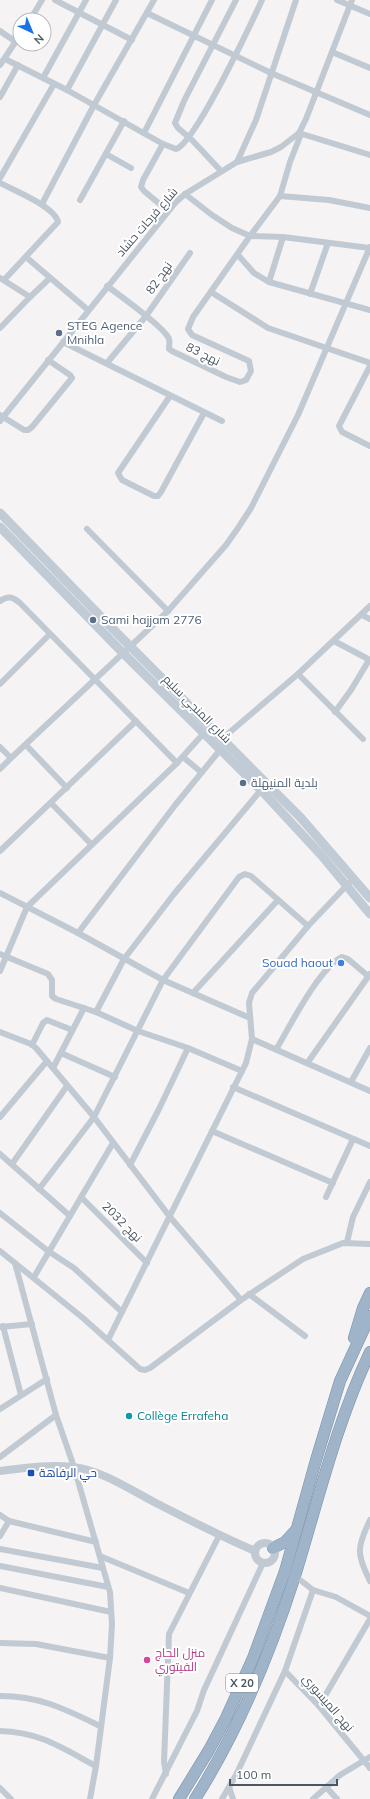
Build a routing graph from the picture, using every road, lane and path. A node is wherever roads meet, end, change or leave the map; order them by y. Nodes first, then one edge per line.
1 (42, 0) edge
2 (55, 0) edge
3 (86, 0) edge
4 (116, 0) edge
5 (154, 0) edge
6 (212, 0) edge
7 (236, 0) edge
8 (262, 0) edge
9 (296, 0) edge
10 (337, 0) edge
11 (350, 3) edge
12 (35, 12) edge
13 (80, 13) junction
14 (147, 13) junction
15 (370, 14) edge
16 (103, 26) junction
17 (0, 31) edge
18 (195, 35) junction
19 (12, 39) edge
20 (132, 40) junction
21 (212, 44) junction
22 (12, 48) edge
23 (332, 52) junction
24 (235, 56) junction
25 (5, 59) junction
26 (0, 65) edge
27 (18, 65) junction
28 (370, 68) edge
29 (271, 73) junction
30 (43, 78) junction
31 (54, 84) junction
32 (67, 90) junction
33 (317, 93) junction
34 (0, 97) edge
35 (94, 105) junction
36 (370, 115) edge
37 (124, 121) junction
38 (144, 133) junction
39 (300, 134) junction
40 (189, 138) junction
41 (163, 144) junction
42 (106, 154) junction
43 (370, 155) edge
44 (237, 162) junction
45 (131, 168) dead end
46 (221, 171) junction
47 (0, 178) edge
48 (0, 183) edge
49 (185, 194) junction
50 (280, 196) junction
51 (80, 200) dead end
52 (42, 204) junction
53 (370, 208) edge
54 (168, 211) junction
55 (250, 236) junction
56 (283, 237) junction
57 (328, 243) junction
58 (370, 248) edge
59 (190, 253) dead end
60 (238, 255) junction
61 (26, 257) junction
62 (50, 278) junction
63 (2, 279) edge
64 (269, 282) junction
65 (107, 286) junction
66 (211, 292) junction
67 (310, 294) junction
68 (30, 297) junction
69 (347, 303) junction
70 (88, 310) junction
71 (370, 310) edge
72 (146, 316) junction
73 (0, 328) edge
74 (63, 342) junction
75 (327, 348) junction
76 (48, 360) junction
77 (108, 363) junction
78 (370, 363) edge
79 (370, 366) edge
80 (170, 396) junction
81 (204, 413) junction
82 (1, 418) edge
83 (222, 421) dead end
84 (370, 446) edge
85 (0, 513) edge
86 (0, 527) edge
87 (87, 528) dead end
88 (0, 601) edge
89 (370, 606) edge
90 (168, 611) junction
91 (362, 615) junction
92 (370, 619) edge
93 (50, 634) junction
94 (334, 641) junction
95 (130, 646) junction
96 (123, 653) junction
97 (370, 660) edge
98 (298, 674) junction
99 (94, 679) junction
100 (0, 684) edge
101 (335, 712) junction
102 (136, 721) junction
103 (203, 734) junction
104 (223, 738) junction
105 (363, 738) dead end
106 (26, 745) junction
107 (0, 747) edge
108 (220, 750) junction
109 (183, 757) junction
110 (11, 758) junction
111 (177, 762) junction
112 (0, 768) edge
113 (201, 772) junction
114 (67, 788) junction
115 (261, 790) junction
116 (51, 803) junction
117 (92, 844) junction
118 (0, 851) edge
119 (351, 882) junction
120 (0, 893) edge
121 (370, 898) edge
122 (278, 900) junction
123 (27, 907) junction
124 (370, 914) edge
125 (308, 926) junction
126 (78, 933) junction
127 (0, 954) edge
128 (6, 957) junction
129 (124, 959) junction
130 (0, 972) edge
131 (369, 975) edge
132 (163, 980) junction
133 (193, 993) junction
134 (84, 1008) junction
135 (96, 1012) junction
136 (250, 1018) junction
137 (72, 1030) junction
138 (138, 1031) junction
139 (0, 1032) edge
140 (252, 1039) junction
141 (32, 1045) junction
142 (188, 1048) junction
143 (277, 1048) junction
144 (370, 1048) edge
145 (61, 1052) junction
146 (47, 1061) junction
147 (308, 1062) junction
148 (53, 1068) junction
149 (242, 1071) junction
150 (115, 1077) junction
151 (351, 1082) junction
152 (67, 1086) junction
153 (233, 1087) junction
154 (370, 1091) edge
155 (0, 1117) edge
156 (94, 1117) junction
157 (212, 1131) junction
158 (353, 1139) junction
159 (113, 1143) junction
160 (370, 1146) edge
161 (0, 1154) edge
162 (12, 1164) junction
163 (130, 1165) junction
164 (370, 1182) edge
165 (333, 1183) junction
166 (39, 1189) junction
167 (81, 1197) junction
168 (326, 1198) dead end
169 (0, 1213) edge
170 (70, 1216) junction
171 (170, 1217) junction
172 (347, 1242) junction
173 (370, 1244) edge
174 (0, 1251) edge
175 (48, 1252) junction
176 (15, 1263) junction
177 (147, 1263) junction
178 (34, 1277) junction
179 (370, 1293) edge
180 (249, 1294) junction
181 (240, 1300) junction
182 (122, 1312) junction
183 (370, 1316) edge
184 (32, 1324) junction
185 (1, 1326) edge
186 (305, 1336) dead end
187 (108, 1340) junction
188 (370, 1354) edge
189 (47, 1379) junction
190 (340, 1381) junction
191 (21, 1395) junction
192 (0, 1409) edge
193 (56, 1415) junction
194 (0, 1457) edge
195 (74, 1467) junction
196 (0, 1471) edge
197 (0, 1515) edge
198 (370, 1520) edge
199 (8, 1521) junction
200 (298, 1528) junction
201 (0, 1536) edge
202 (219, 1536) junction
203 (96, 1542) junction
204 (274, 1548) junction
205 (0, 1549) edge
206 (255, 1550) junction
207 (100, 1556) junction
208 (263, 1562) junction
209 (0, 1566) edge
210 (103, 1568) junction
211 (295, 1576) junction
212 (370, 1581) edge
213 (108, 1587) junction
214 (0, 1588) edge
215 (313, 1590) junction
216 (189, 1593) junction
217 (112, 1612) junction
218 (370, 1617) edge
219 (0, 1643) edge
220 (110, 1658) junction
221 (285, 1671) junction
222 (0, 1696) edge
223 (319, 1706) junction
224 (100, 1726) junction
225 (0, 1731) edge
226 (370, 1757) edge
227 (363, 1760) junction
228 (96, 1766) junction
229 (370, 1768) edge
230 (166, 1774) junction
231 (230, 1786) junction
232 (326, 1787) junction
233 (0, 1788) edge
234 (197, 1795) edge
235 (11, 1799) edge
236 (90, 1799) edge
237 (152, 1799) edge
238 (178, 1799) edge
239 (222, 1799) edge
240 (233, 1799) edge
241 (313, 1799) edge
242 (337, 1799) edge

1 - 12 street
2 - 13 street
3 - 13 street
4 - 16 street
5 - 14 street
6 - 18 street
7 - 21 street
8 - 24 street
9 - 29 street
10 - 11 street
11 - 15 street
11 - 23 street, شارع فرحات حشاد
13 - 16 street
13 - 30 street
14 - 18 street
14 - 20 street
16 - 20 street
16 - 32 street
17 - 19 street
18 - 21 street
18 - 38 street
20 - 35 street
21 - 24 street
21 - 40 street
22 - 25 street
23 - 28 street
23 - 33 street, شارع فرحات حشاد
24 - 29 street
24 - 40 street
25 - 26 street
25 - 27 street
27 - 30 street
27 - 34 street
29 - 33 street
29 - 44 street
30 - 31 street
31 - 32 street
31 - 47 street
32 - 35 street
33 - 36 street
33 - 39 street, شارع فرحات حشاد
35 - 37 street
35 - 52 street
37 - 38 street
37 - 42 street
38 - 41 street
39 - 43 street
39 - 44 street, شارع فرحات حشاد
39 - 50 street
40 - 41 street
40 - 46 street
41 - 54 street
42 - 45 street
42 - 51 street
44 - 46 street, شارع فرحات حشاد
46 - 49 street, شارع فرحات حشاد
48 - 52 street
49 - 54 street, شارع فرحات حشاد
49 - 55 street
50 - 53 street
50 - 55 street
52 - 61 street
54 - 65 street, شارع فرحات حشاد
55 - 56 street
55 - 60 street
56 - 57 street
56 - 64 street
57 - 58 street
57 - 67 street
58 - 69 street
59 - 72 street, نهج 82
60 - 64 street
60 - 66 street
61 - 62 street
61 - 63 street
62 - 68 street
62 - 70 street
63 - 68 street
64 - 67 street
65 - 70 street, شارع فرحات حشاد
65 - 72 street
66 - 72 street, نهج 83
66 - 75 street
67 - 69 street
68 - 73 street
69 - 71 street
69 - 75 street
70 - 74 street, شارع فرحات حشاد
72 - 77 street, نهج 82
74 - 76 street, شارع فرحات حشاد
74 - 77 street
75 - 78 street
75 - 90 street
76 - 82 street, شارع فرحات حشاد
76 - 82 street
77 - 80 street
79 - 84 street
80 - 81 street
80 - 81 street
81 - 83 street
85 - 95 main road, شارع المنجي سليم
86 - 96 main road, شارع المنجي سليم
87 - 90 street
88 - 93 street
89 - 91 street
90 - 95 street
91 - 92 street
91 - 94 street
93 - 99 street
93 - 100 street
94 - 97 street
94 - 98 street
95 - 96 street
95 - 104 main road, شارع المنجي سليم
96 - 99 street
96 - 103 main road, شارع المنجي سليم
97 - 101 street
98 - 101 street
98 - 104 street
99 - 102 street
99 - 106 street
101 - 105 street
102 - 111 street
102 - 114 street
103 - 108 main road, شارع المنجي سليم
103 - 109 street
104 - 119 main road, شارع المنجي سليم
106 - 110 street
106 - 114 street
107 - 110 street
108 - 113 street
108 - 115 main road, شارع المنجي سليم
109 - 111 street
109 - 113 street
110 - 112 street
111 - 117 street
113 - 126 street
114 - 116 street
115 - 119 main road, شارع المنجي سليم
115 - 129 street
116 - 117 street
116 - 118 street
117 - 123 street
119 - 121 main road, شارع المنجي سليم
119 - 124 main road, شارع المنجي سليم
119 - 125 street
120 - 123 street
122 - 125 street
122 - 132 street
122 - 133 street
123 - 126 street
123 - 128 street
125 - 136 street
126 - 129 street
127 - 128 street
128 - 130 street
128 - 134 street
129 - 132 street
129 - 135 street
131 - 143 street
131 - 147 street
132 - 133 street
132 - 138 street
133 - 136 street
134 - 135 street
134 - 137 street
135 - 138 street
136 - 140 street
137 - 141 street
137 - 145 street
138 - 142 street
138 - 150 street
139 - 141 street
140 - 143 street
140 - 149 street
141 - 146 street
142 - 149 street
142 - 163 street
143 - 147 street
144 - 151 street
145 - 148 street
145 - 150 street
146 - 148 street
146 - 155 street
147 - 151 street
148 - 152 street
149 - 153 street
150 - 156 street
151 - 154 street
152 - 156 street
152 - 162 street
153 - 157 street
153 - 158 street
156 - 159 street
156 - 166 street
157 - 165 street
157 - 171 street
158 - 160 street
158 - 165 street
159 - 163 street
159 - 167 street
161 - 162 street
162 - 166 street
163 - 171 street
164 - 172 street
165 - 168 street
166 - 170 street
167 - 170 street
167 - 177 street, نهج 2032
169 - 175 street
170 - 175 street
171 - 177 street
171 - 181 street
172 - 173 street
172 - 180 street
174 - 176 street
175 - 178 street
175 - 182 street
176 - 178 street
176 - 184 street
177 - 182 street
178 - 187 street
179 - 190 highway, X 20
180 - 181 street
180 - 186 street
181 - 187 street
182 - 187 street
183 - 190 highway, X 20
184 - 185 street
184 - 189 street
185 - 191 street
188 - 211 highway, X 20
189 - 191 street
189 - 193 street
190 - 200 highway, X 20
191 - 192 street
193 - 194 street
193 - 195 street
195 - 196 street
195 - 202 street
195 - 203 street
197 - 199 street
198 - 212 street
199 - 201 street
199 - 203 street
200 - 204 highway
200 - 238 highway, X 20
202 - 206 street
202 - 216 street
203 - 207 street
204 - 206 street
204 - 208 street
205 - 210 street
206 - 208 street
207 - 210 street
207 - 216 street
208 - 230 street
209 - 213 street
210 - 213 street
211 - 215 street
211 - 234 highway, X 20
213 - 217 street
214 - 217 street
215 - 218 street
215 - 221 street
216 - 230 street
217 - 220 street
218 - 223 street
219 - 220 street
220 - 224 street
221 - 223 street, نهج الميسوري
221 - 231 street
222 - 224 street
223 - 227 street, نهج الميسوري
224 - 228 street
225 - 228 street
226 - 227 street
227 - 229 street, نهج الميسوري
227 - 232 street
228 - 236 street
230 - 237 street
231 - 239 street
231 - 240 street
232 - 241 street
232 - 242 street
233 - 235 street

